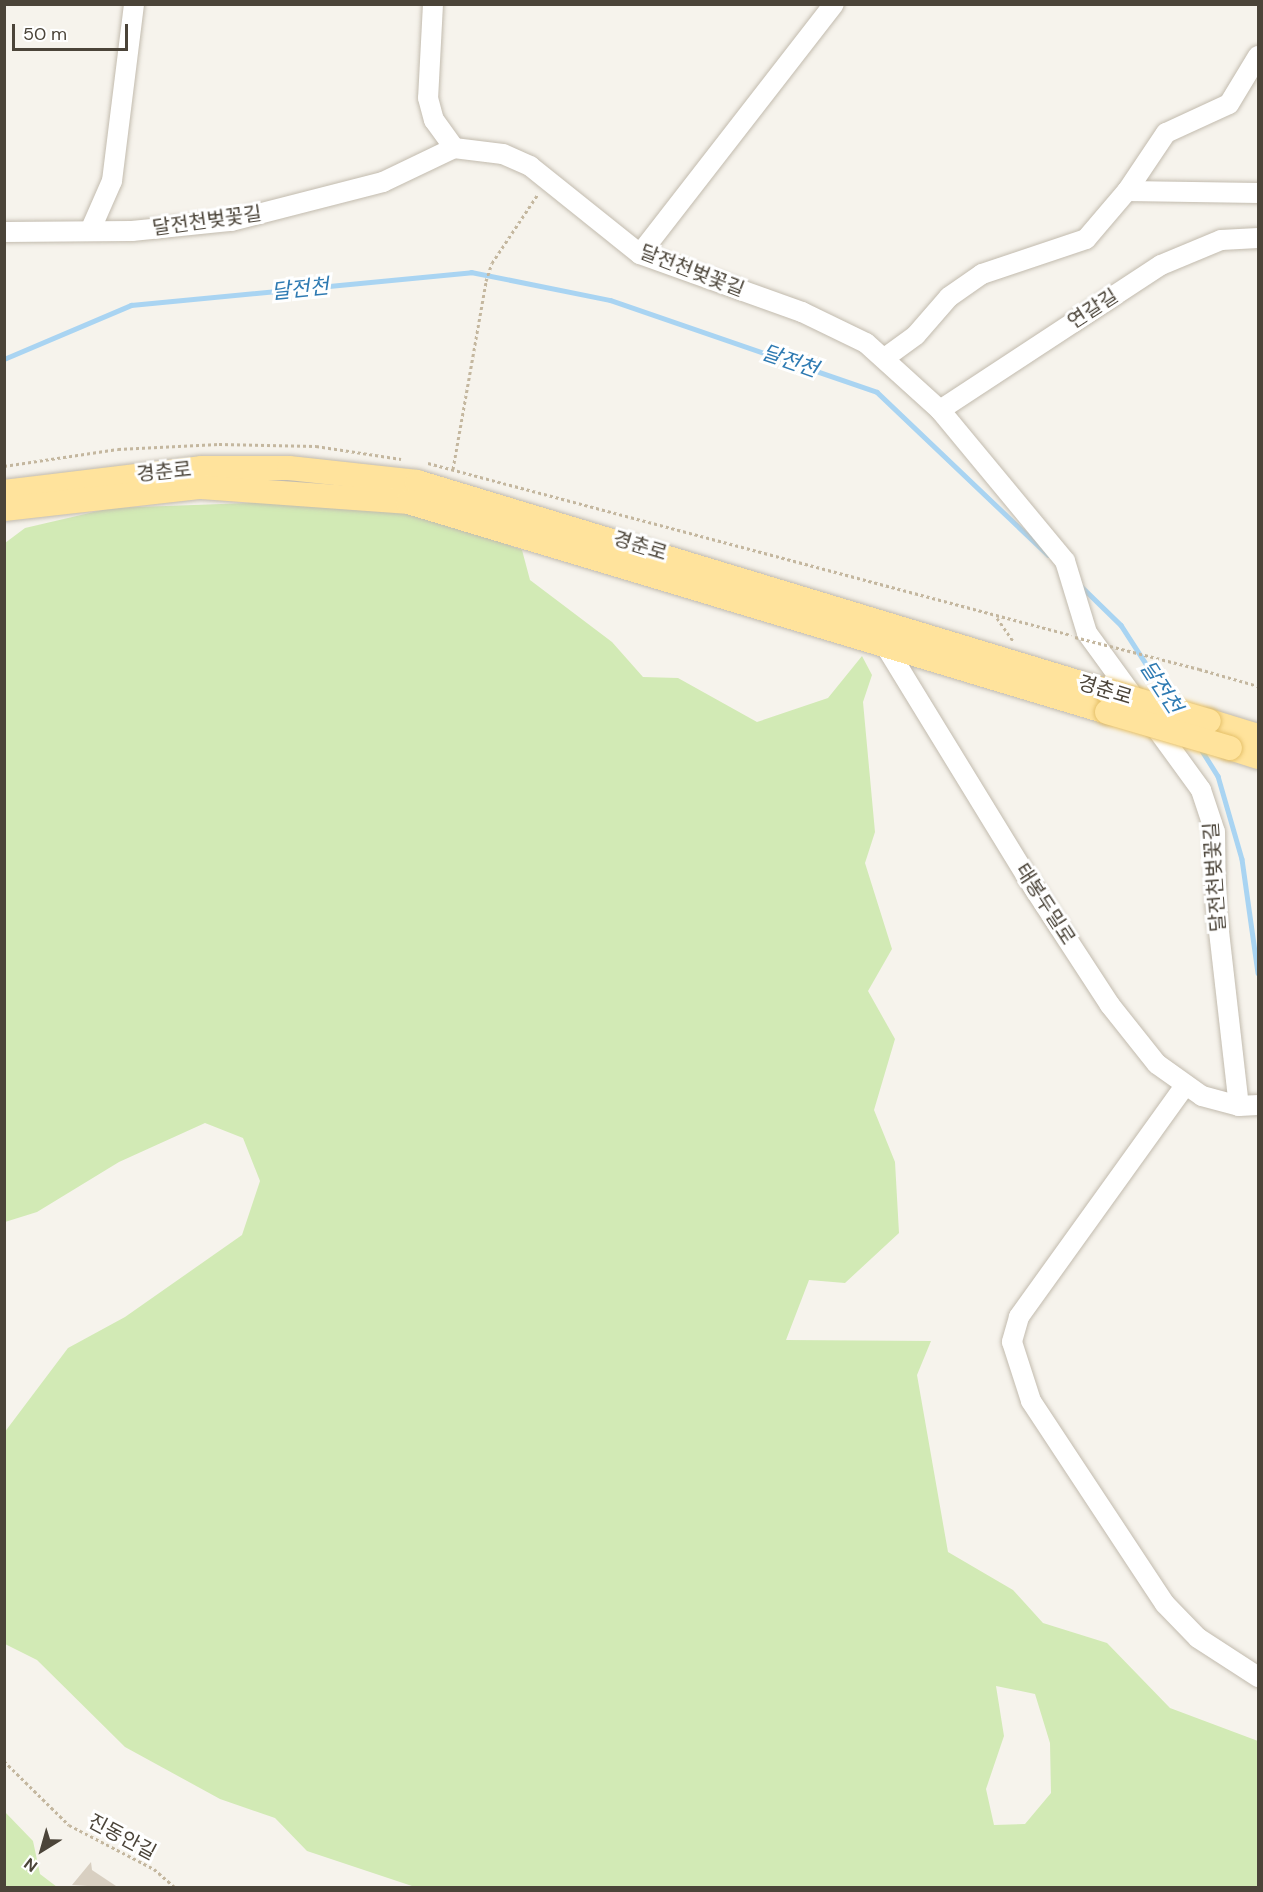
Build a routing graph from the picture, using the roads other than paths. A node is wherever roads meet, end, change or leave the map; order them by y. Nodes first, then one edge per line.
1 (134, 4) edge
2 (433, 4) edge
3 (834, 4) edge
4 (1258, 56) edge
5 (454, 148) junction
6 (1127, 191) junction
7 (1258, 193) edge
8 (90, 231) junction
9 (4, 232) edge
10 (1258, 238) edge
11 (640, 254) junction
12 (886, 357) junction
13 (940, 410) junction
14 (4, 492) edge
15 (4, 509) edge
16 (883, 642) junction
17 (1107, 701) junction
18 (1258, 736) edge
19 (1258, 757) edge
20 (1184, 1087) junction
21 (1249, 1106) edge
22 (1258, 1677) edge

1 - 8 street
2 - 5 street
3 - 11 street
4 - 6 street
5 - 8 street, 달전천벚꽃길
5 - 11 street, 달전천벚꽃길
6 - 7 street
6 - 12 street
8 - 9 street, 달전천벚꽃길
10 - 13 street, 연갈길
11 - 12 street, 달전천벚꽃길
12 - 13 street, 달전천벚꽃길
13 - 21 street, 달전천벚꽃길
14 - 17 main road, 경춘로
15 - 16 main road, 경춘로
16 - 17 main road, 경춘로
16 - 20 street, 태봉두밀로
17 - 18 main road, 경춘로, bridge
17 - 19 main road, 경춘로, bridge
20 - 21 street, 태봉두밀로
20 - 22 street

